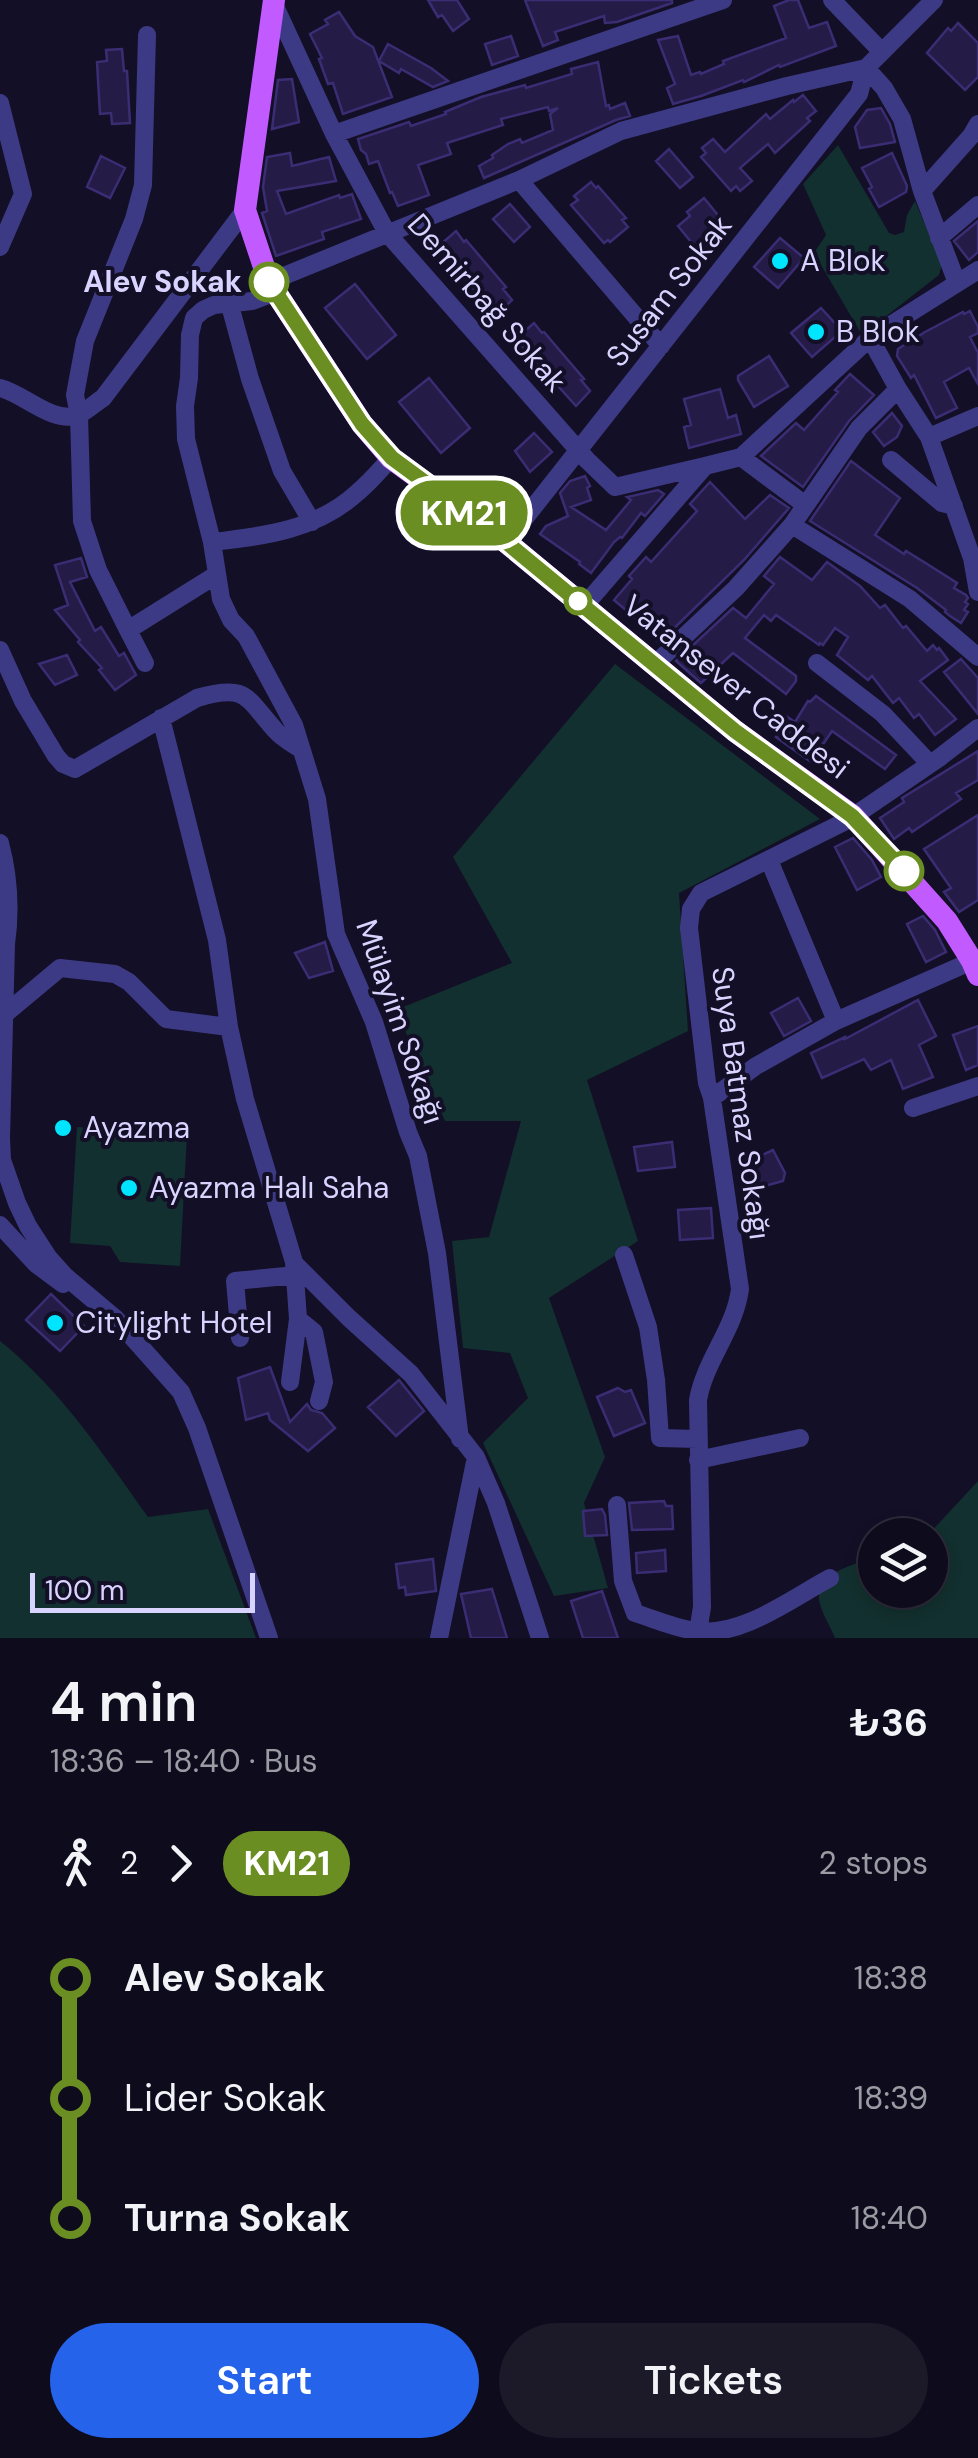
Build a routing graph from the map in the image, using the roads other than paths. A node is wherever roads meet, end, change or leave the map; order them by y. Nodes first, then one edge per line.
1 (723, 0) edge
2 (832, 0) edge
3 (934, 0) edge
4 (274, 2) edge
5 (146, 35) dead end
6 (882, 52) junction
7 (866, 68) junction
8 (0, 103) edge
9 (978, 124) edge
10 (334, 134) junction
11 (519, 180) junction
12 (922, 191) junction
13 (978, 205) edge
14 (245, 210) junction
15 (387, 233) junction
16 (939, 238) junction
17 (0, 248) edge
18 (978, 270) edge
19 (957, 283) junction
20 (272, 287) junction
21 (229, 302) junction
22 (870, 338) junction
23 (661, 346) junction
24 (0, 388) edge
25 (898, 389) junction
26 (78, 415) junction
27 (978, 416) edge
28 (929, 437) junction
29 (578, 448) junction
30 (741, 456) junction
31 (392, 458) junction
32 (891, 460) dead end
33 (705, 466) junction
34 (804, 504) junction
35 (954, 506) junction
36 (312, 522) junction
37 (792, 525) junction
38 (212, 542) junction
39 (506, 542) junction
40 (975, 557) edge
41 (216, 575) junction
42 (978, 592) edge
43 (584, 606) junction
44 (128, 630) junction
45 (0, 650) edge
46 (978, 657) edge
47 (817, 663) dead end
48 (146, 664) dead end
49 (655, 664) junction
50 (162, 718) junction
51 (978, 728) edge
52 (302, 750) junction
53 (930, 764) junction
54 (852, 816) junction
55 (0, 842) edge
56 (768, 860) junction
57 (968, 934) edge
58 (975, 968) edge
59 (0, 994) edge
60 (5, 1014) junction
61 (836, 1021) junction
62 (229, 1027) junction
63 (978, 1086) edge
64 (712, 1098) junction
65 (914, 1108) dead end
66 (0, 1210) edge
67 (0, 1225) edge
68 (624, 1256) dead end
69 (48, 1257) junction
70 (295, 1269) junction
71 (98, 1304) junction
72 (298, 1319) junction
73 (240, 1338) dead end
74 (290, 1382) dead end
75 (319, 1401) dead end
76 (800, 1438) dead end
77 (460, 1439) junction
78 (698, 1440) junction
79 (476, 1457) junction
80 (698, 1460) junction
81 (617, 1505) dead end
82 (830, 1578) dead end
83 (751, 1631) edge
84 (697, 1635) edge
85 (268, 1638) edge
86 (439, 1638) edge
87 (540, 1638) edge

1 - 10 street
2 - 6 street
3 - 6 street
4 - 10 street, Demirbağ Sokak
4 - 14 main road, Vatansever Caddesi
5 - 26 street
6 - 7 street
7 - 11 street
7 - 12 street
7 - 23 street, Susam Sokak
8 - 17 street
9 - 12 street
10 - 15 street, Demirbağ Sokak
11 - 15 street
11 - 23 street
12 - 16 street
13 - 16 street
14 - 20 main road, Vatansever Caddesi
14 - 26 street
15 - 20 street
15 - 29 street, Demirbağ Sokak
16 - 19 street
18 - 19 street
19 - 22 street
20 - 21 street, Mülayim Sokağı
20 - 31 main road, Vatansever Caddesi
21 - 36 street
21 - 38 street, Mülayim Sokağı
22 - 25 street
22 - 30 street
23 - 29 street, Susam Sokak
24 - 26 street
25 - 28 street
25 - 34 street
26 - 44 street
27 - 28 street
28 - 35 street
29 - 33 street, Demirbağ Sokak
29 - 39 street, Susam Sokak
30 - 33 street
30 - 34 street
31 - 36 street
31 - 39 main road, Vatansever Caddesi
32 - 35 street
33 - 43 street
34 - 37 street
35 - 40 street
36 - 38 street
37 - 46 street
37 - 49 street
38 - 41 street, Mülayim Sokağı
39 - 43 main road, Vatansever Caddesi
40 - 42 street
41 - 44 street
41 - 52 street, Mülayim Sokağı
43 - 49 main road, Vatansever Caddesi
44 - 48 street
45 - 50 street
47 - 53 street
49 - 54 main road, Vatansever Caddesi
50 - 52 street
50 - 62 street
51 - 53 street, Suya Batmaz Sokağı
52 - 77 street, Mülayim Sokağı
53 - 54 street, Suya Batmaz Sokağı
54 - 56 street, Suya Batmaz Sokağı
54 - 57 main road, Vatansever Caddesi
55 - 60 street
56 - 61 street
56 - 64 street, Suya Batmaz Sokağı
57 - 58 main road, Vatansever Caddesi
58 - 61 street
59 - 60 street
60 - 62 street
60 - 69 street
61 - 64 street
62 - 70 street
63 - 65 street
64 - 78 street, Suya Batmaz Sokağı
66 - 69 street
67 - 71 street
68 - 78 street
69 - 71 street
70 - 72 street
70 - 73 street
70 - 77 street
71 - 85 street
72 - 74 street
72 - 75 street
76 - 80 street
77 - 79 street
78 - 80 street, Suya Batmaz Sokağı
79 - 86 street
79 - 87 street
80 - 84 street, Suya Batmaz Sokağı
81 - 84 street
82 - 83 street
83 - 84 street

